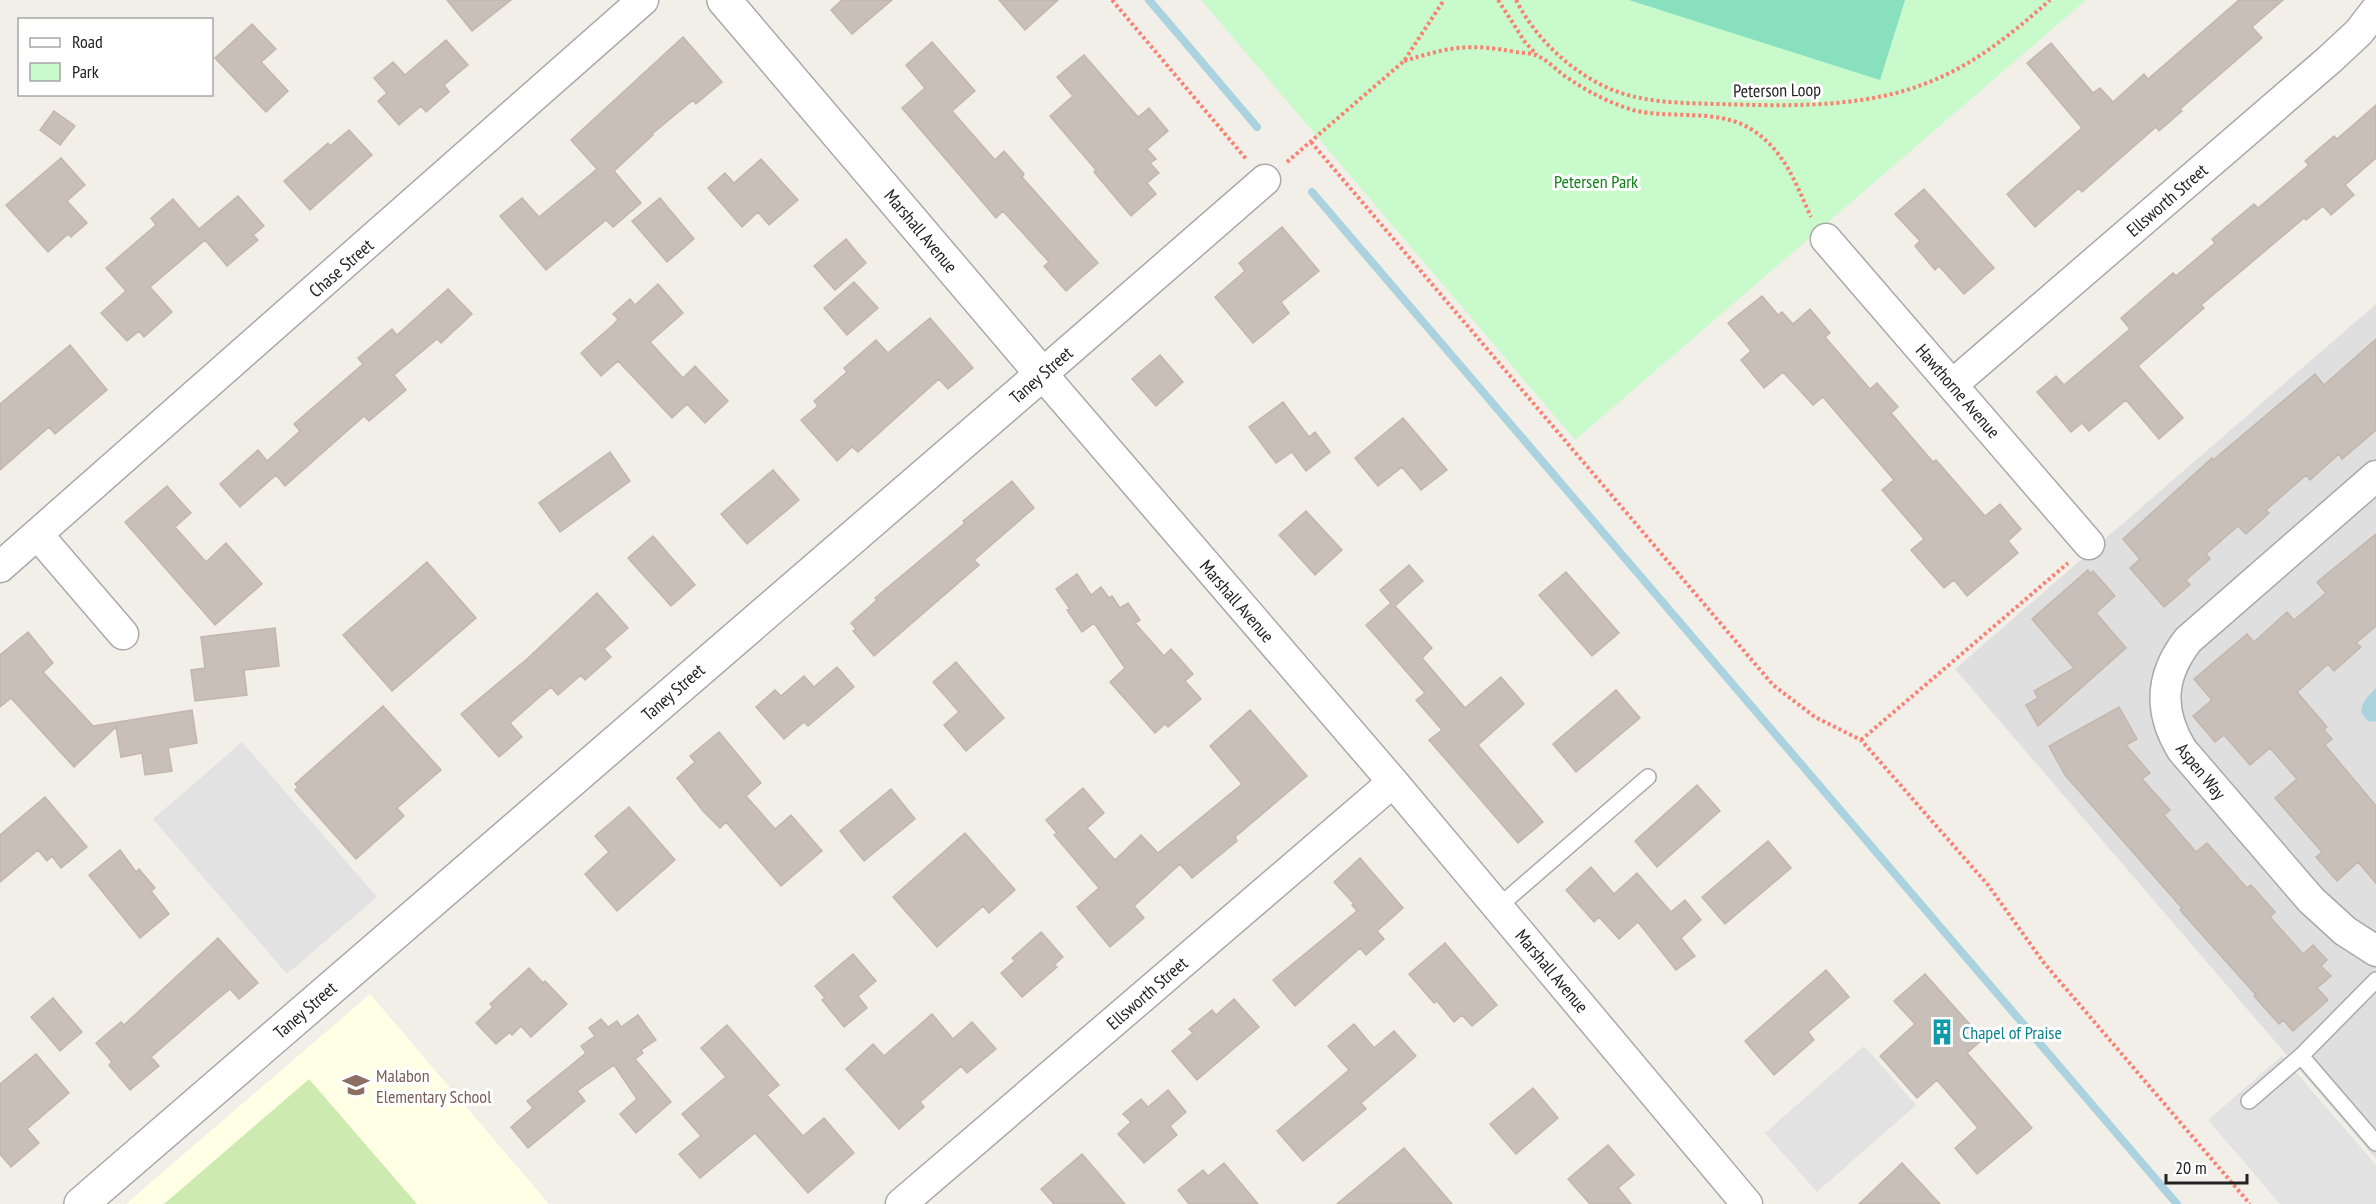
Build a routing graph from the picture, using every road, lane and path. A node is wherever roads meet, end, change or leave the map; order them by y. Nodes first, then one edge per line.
1 (643, 0) edge
2 (724, 0) edge
3 (1112, 0) edge
4 (1444, 0) edge
5 (1498, 0) edge
6 (1516, 0) edge
7 (2050, 0) edge
8 (2376, 10) edge
9 (1538, 56) junction
10 (1404, 61) junction
11 (1265, 180) joint
12 (1826, 239) joint
13 (1042, 374) junction
14 (1952, 384) junction
15 (2376, 476) edge
16 (38, 535) junction
17 (2089, 544) joint
18 (0, 567) edge
19 (123, 634) dead end
20 (1861, 740) junction
21 (1648, 777) dead end
22 (1393, 782) junction
23 (1498, 907) junction
24 (2376, 951) edge
25 (2376, 980) edge
26 (2301, 1056) junction
27 (2249, 1101) dead end
28 (2376, 1143) edge
29 (1742, 1202) edge
30 (81, 1204) edge
31 (901, 1204) edge
32 (2250, 1204) edge

1 - 16 street, Chase Street
2 - 13 street, Marshall Avenue
3 - 11 path
4 - 10 path
5 - 9 path
6 - 7 path, Peterson Loop
8 - 14 street, Ellsworth Street
9 - 10 path
9 - 12 path
10 - 20 path
11 - 13 street, Taney Street
12 - 14 street, Hawthorne Avenue
13 - 22 street, Marshall Avenue
13 - 30 street, Taney Street
14 - 17 street, Hawthorne Avenue
15 - 24 street, Aspen Way
16 - 18 street, Chase Street
16 - 19 street
17 - 20 path
20 - 32 path
21 - 23 lane
22 - 23 street, Marshall Avenue
22 - 31 street, Ellsworth Street
23 - 29 street, Marshall Avenue
25 - 26 lane
26 - 27 lane
26 - 28 lane

